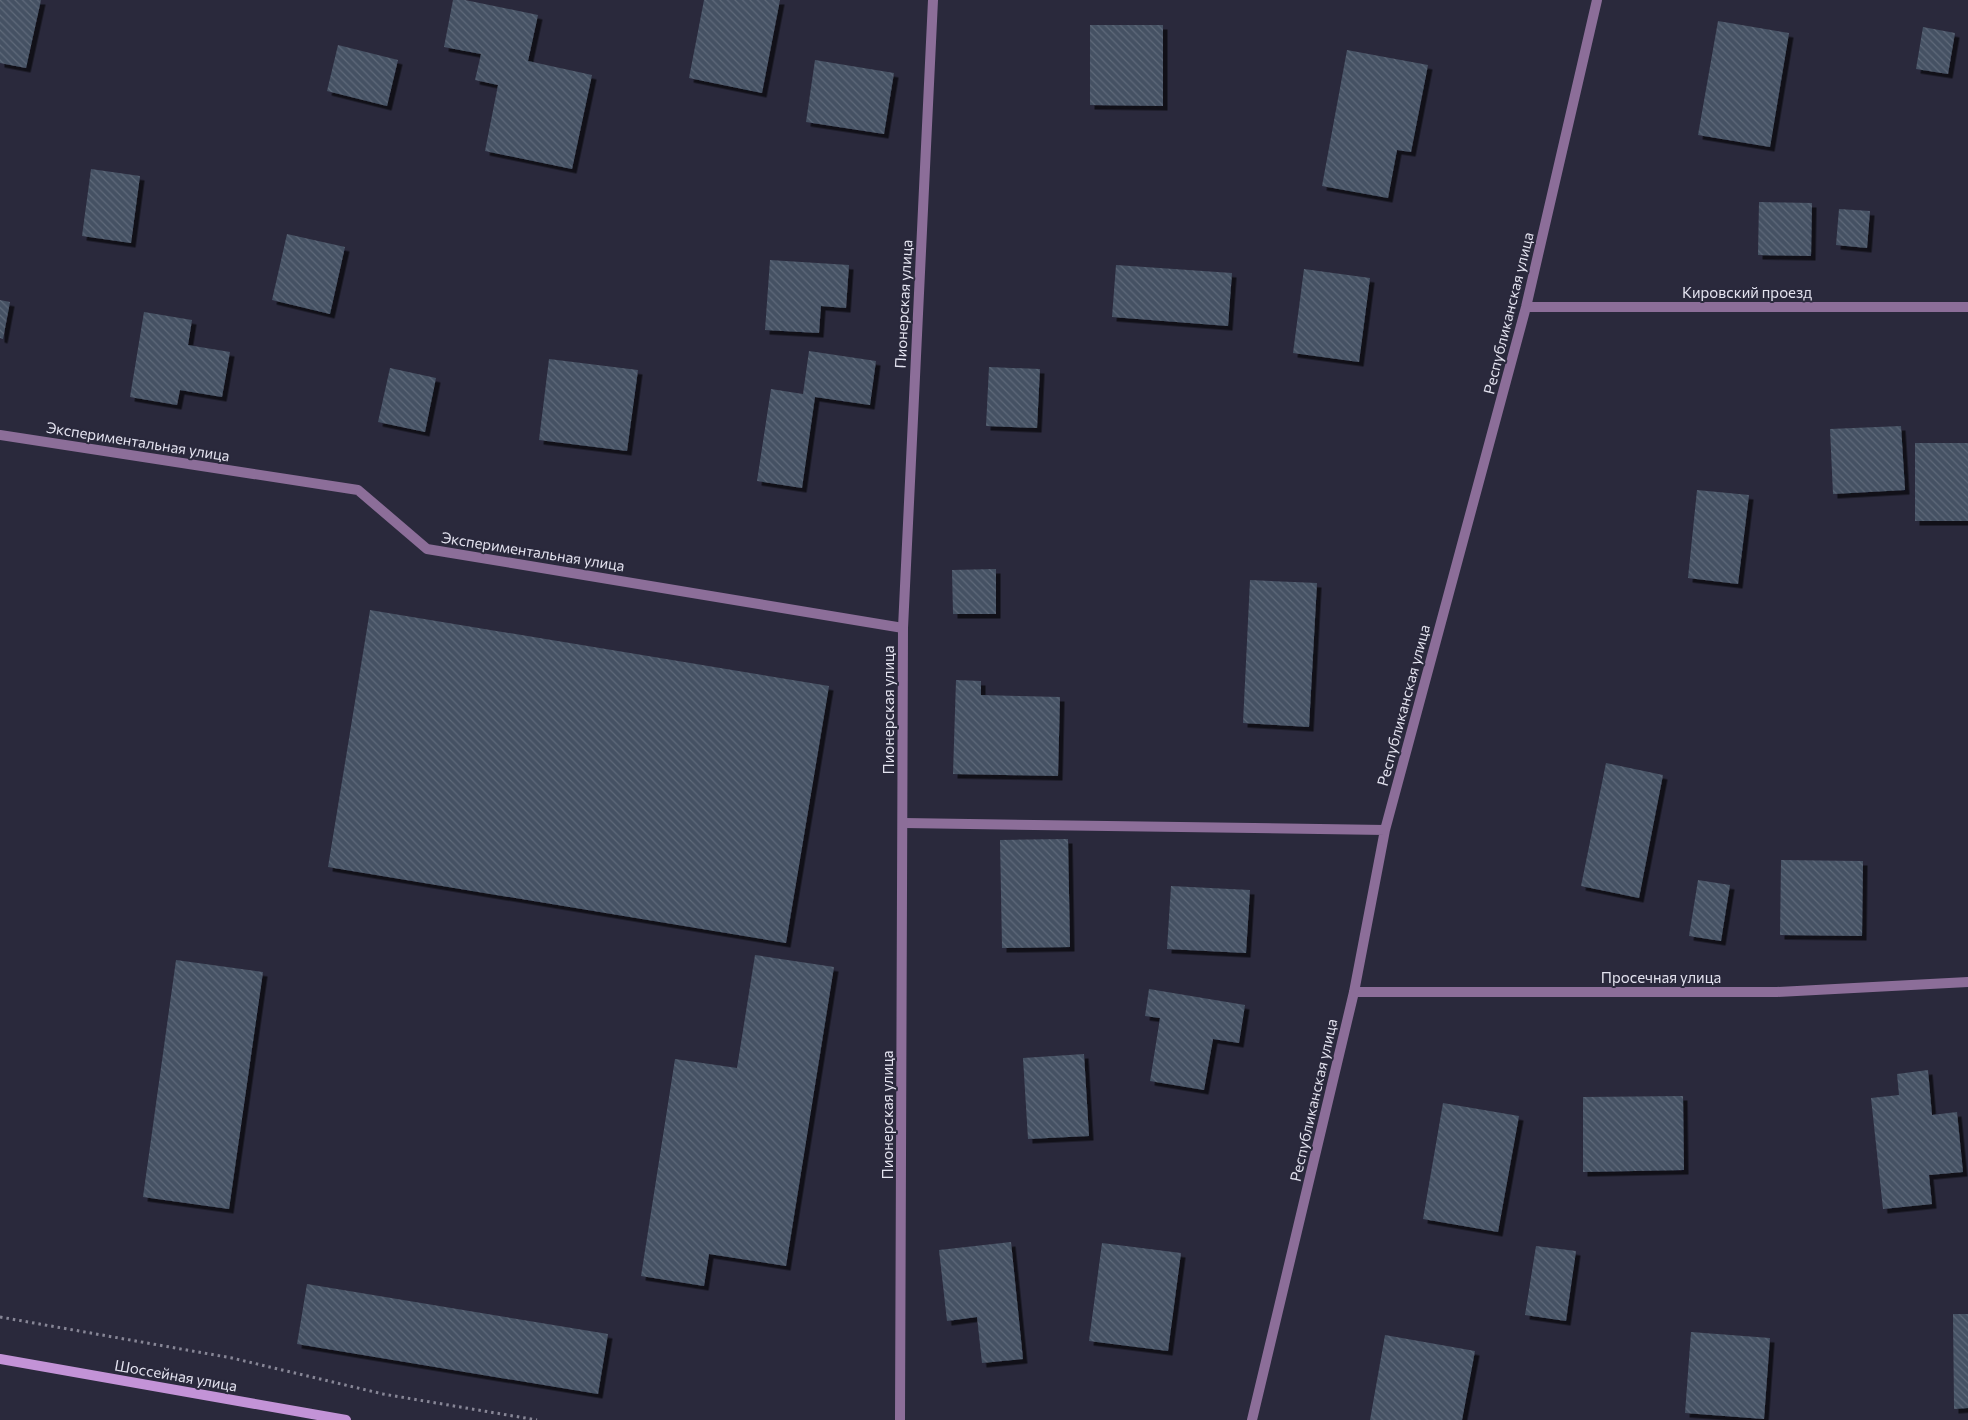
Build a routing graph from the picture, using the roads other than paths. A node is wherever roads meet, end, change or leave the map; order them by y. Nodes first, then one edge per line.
1 (933, 0) edge
2 (1597, 0) edge
3 (1968, 307) edge
4 (1526, 308) junction
5 (0, 435) edge
6 (903, 628) junction
7 (904, 823) junction
8 (1385, 830) junction
9 (1968, 982) edge
10 (1354, 992) junction
11 (0, 1359) edge
12 (346, 1420) edge
13 (900, 1420) edge
14 (1252, 1420) edge

1 - 6 street, Пионерская улица
2 - 4 street, Республиканская улица
3 - 4 street, Кировский проезд
4 - 8 street, Республиканская улица
5 - 6 street, Экспериментальная улица
6 - 7 street, Пионерская улица
7 - 8 street
7 - 13 street, Пионерская улица
8 - 10 street, Республиканская улица
9 - 10 street, Просечная улица
10 - 14 street, Республиканская улица
11 - 12 main road, Шоссейная улица

